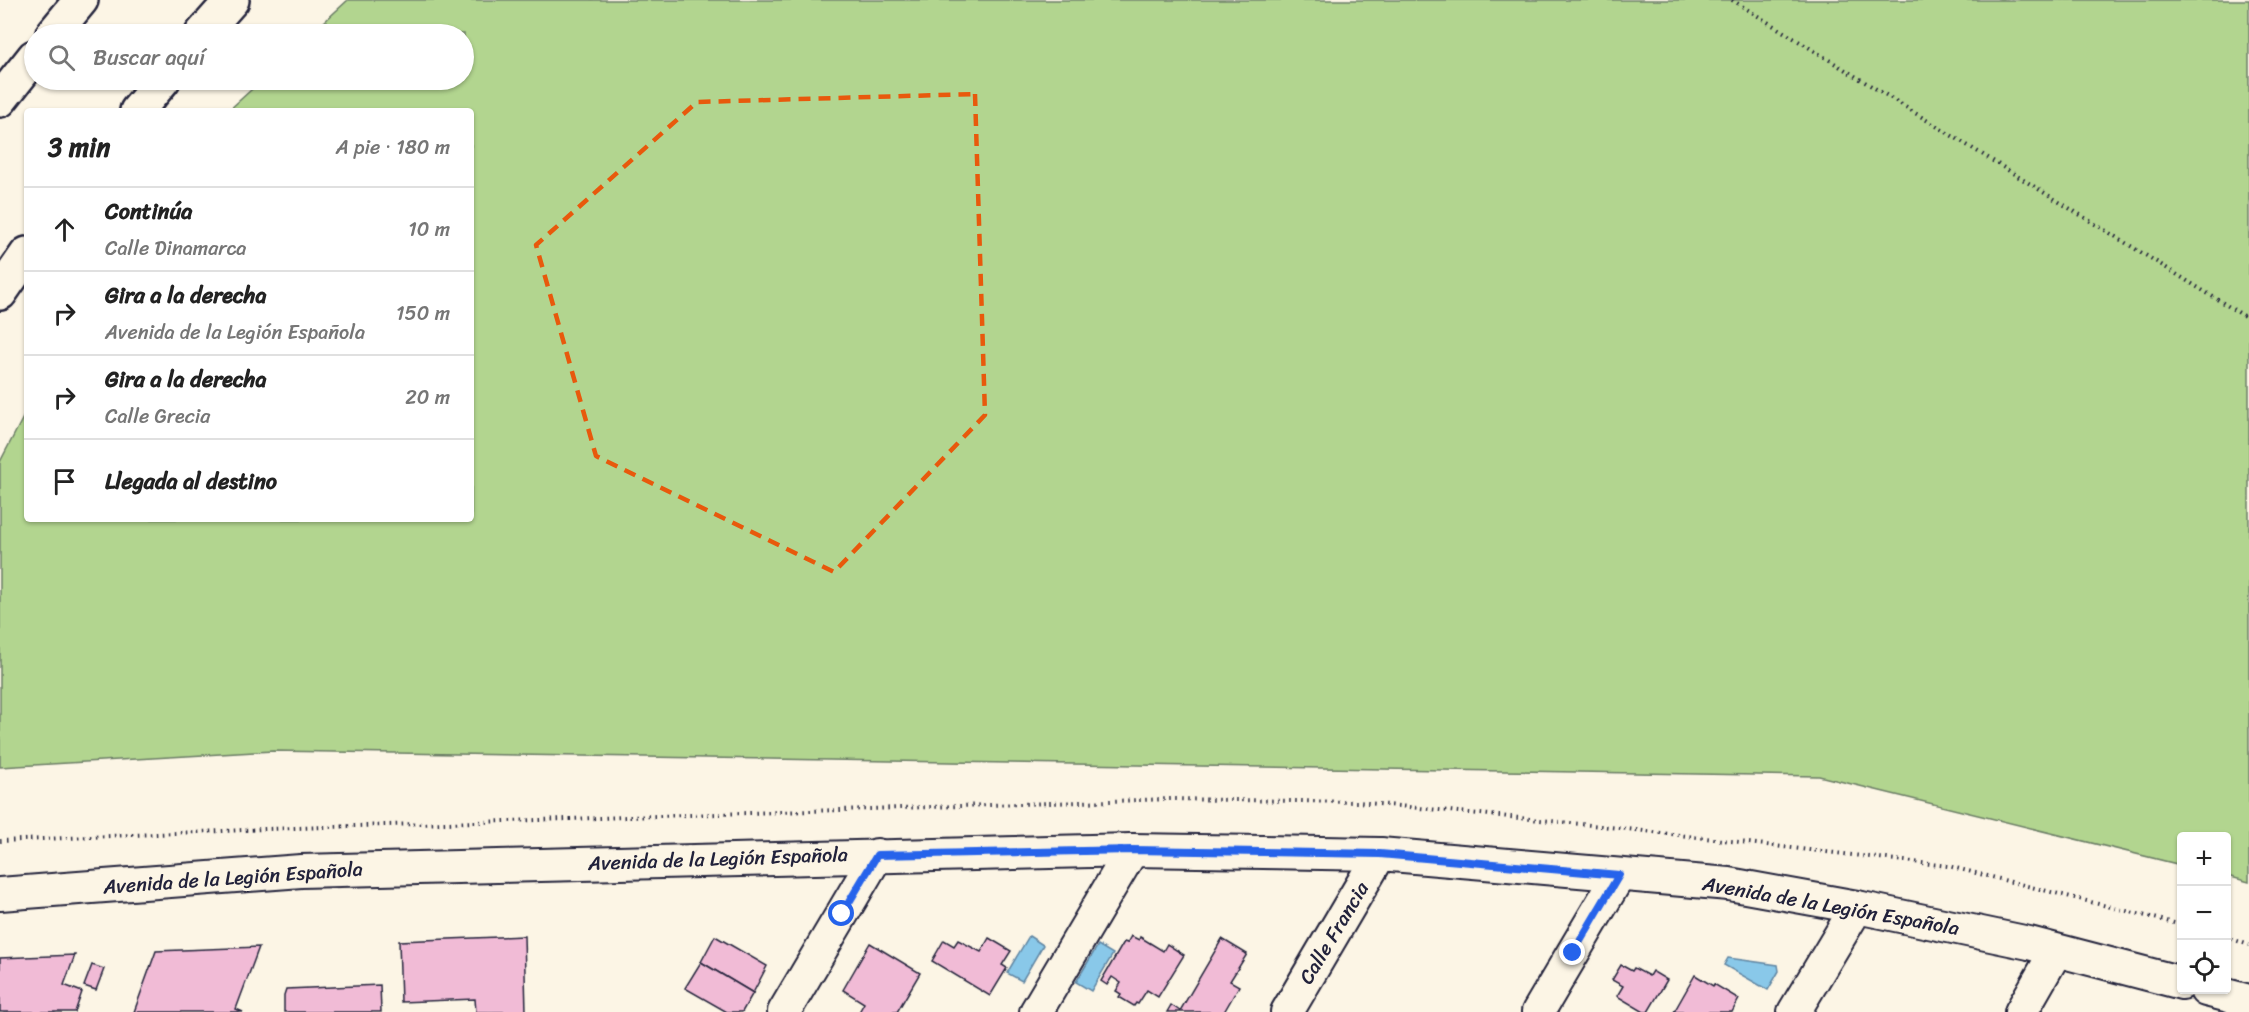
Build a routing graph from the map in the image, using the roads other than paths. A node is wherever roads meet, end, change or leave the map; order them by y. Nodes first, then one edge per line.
1 (81, 0) edge
2 (232, 0) edge
3 (61, 24) edge
4 (210, 24) edge
5 (24, 70) edge
6 (155, 90) edge
7 (0, 100) edge
8 (140, 108) edge
9 (24, 258) edge
10 (0, 293) edge
11 (1132, 850) junction
12 (1380, 854) junction
13 (877, 855) junction
14 (1619, 875) junction
15 (0, 894) edge
16 (1857, 907) junction
17 (2056, 951) junction
18 (2177, 982) edge
19 (2222, 994) edge
20 (2249, 1001) edge
21 (784, 1012) edge
22 (1036, 1012) edge
23 (1287, 1012) edge
24 (1538, 1012) edge
25 (1794, 1012) edge
26 (2021, 1012) edge

1 - 3 street
2 - 4 street
5 - 7 street
6 - 8 street
9 - 10 street
11 - 12 street, Avenida de la Legión Española
11 - 13 street, Avenida de la Legión Española
11 - 22 street
12 - 14 street, Avenida de la Legión Española
12 - 23 street, Calle Francia
13 - 15 street, Avenida de la Legión Española
13 - 21 street
14 - 16 street, Avenida de la Legión Española
14 - 24 street
16 - 17 street, Avenida de la Legión Española
16 - 25 street
17 - 18 street, Avenida de la Legión Española
17 - 26 street
19 - 20 street

